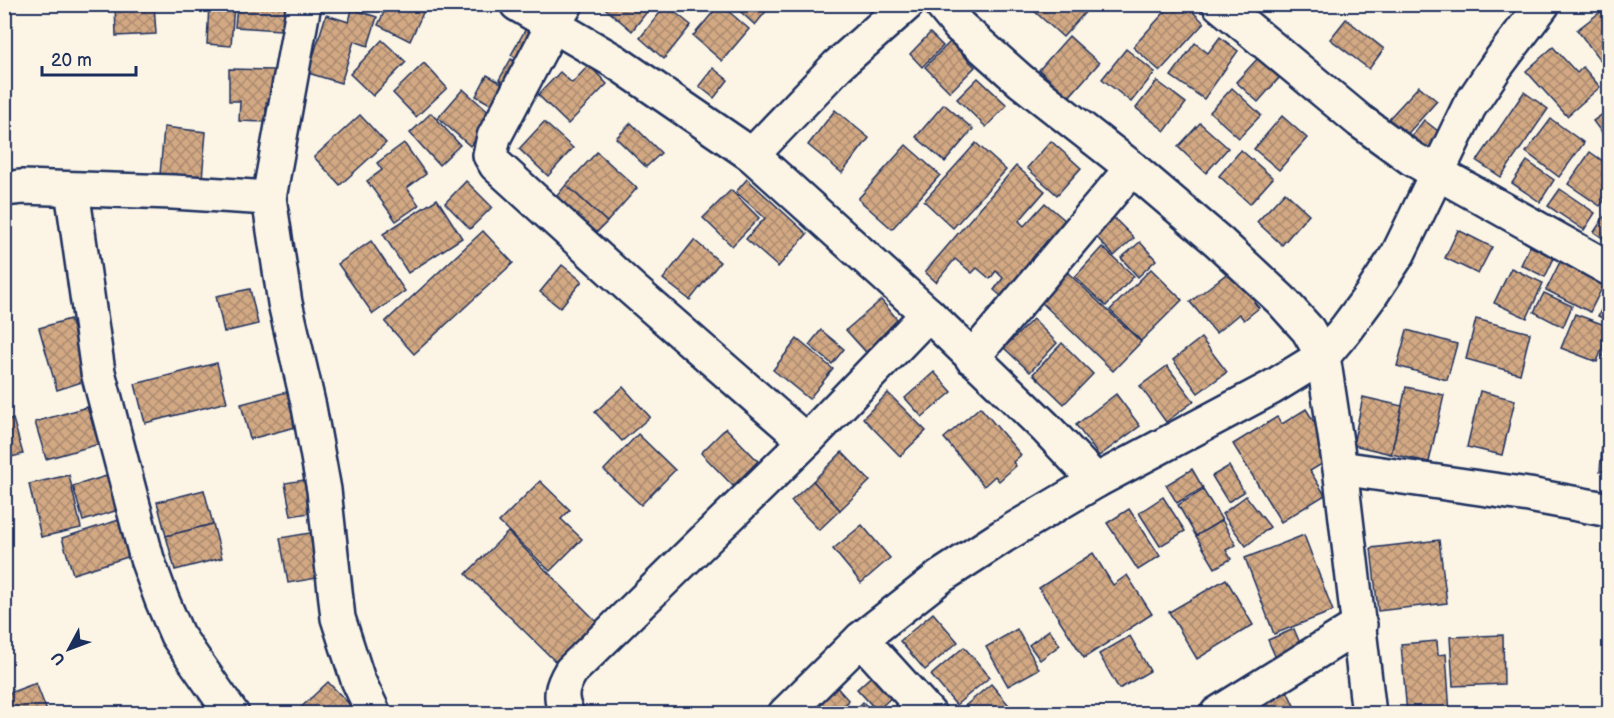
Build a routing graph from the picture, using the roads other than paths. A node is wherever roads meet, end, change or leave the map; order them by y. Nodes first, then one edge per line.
1 (304, 4) edge
2 (517, 4) edge
3 (908, 4) edge
4 (941, 4) edge
5 (1219, 4) edge
6 (1543, 4) edge
7 (559, 15) edge
8 (752, 155) junction
9 (1132, 168) junction
10 (1438, 175) junction
11 (4, 189) edge
12 (72, 190) junction
13 (269, 198) junction
14 (1610, 268) edge
15 (928, 314) junction
16 (1323, 356) junction
17 (972, 358) junction
18 (806, 441) junction
19 (1340, 468) junction
20 (1096, 481) junction
21 (1610, 510) edge
22 (1360, 625) junction
23 (861, 639) junction
24 (232, 714) edge
25 (374, 714) edge
26 (567, 714) edge
27 (785, 714) edge
28 (929, 714) edge
29 (1217, 714) edge
30 (1369, 714) edge

1 - 13 street
2 - 7 street
3 - 8 street
4 - 9 street
5 - 10 street
6 - 10 street
7 - 8 street
7 - 18 street
8 - 15 street
9 - 16 street
9 - 17 street
10 - 14 street
10 - 16 street
11 - 12 street
12 - 13 street
12 - 24 street
13 - 25 street
15 - 17 street
15 - 18 street
16 - 19 street
16 - 20 street
17 - 20 street
18 - 26 street
19 - 21 street
19 - 22 street
20 - 23 street
22 - 29 street
22 - 30 street
23 - 27 street
23 - 28 street

